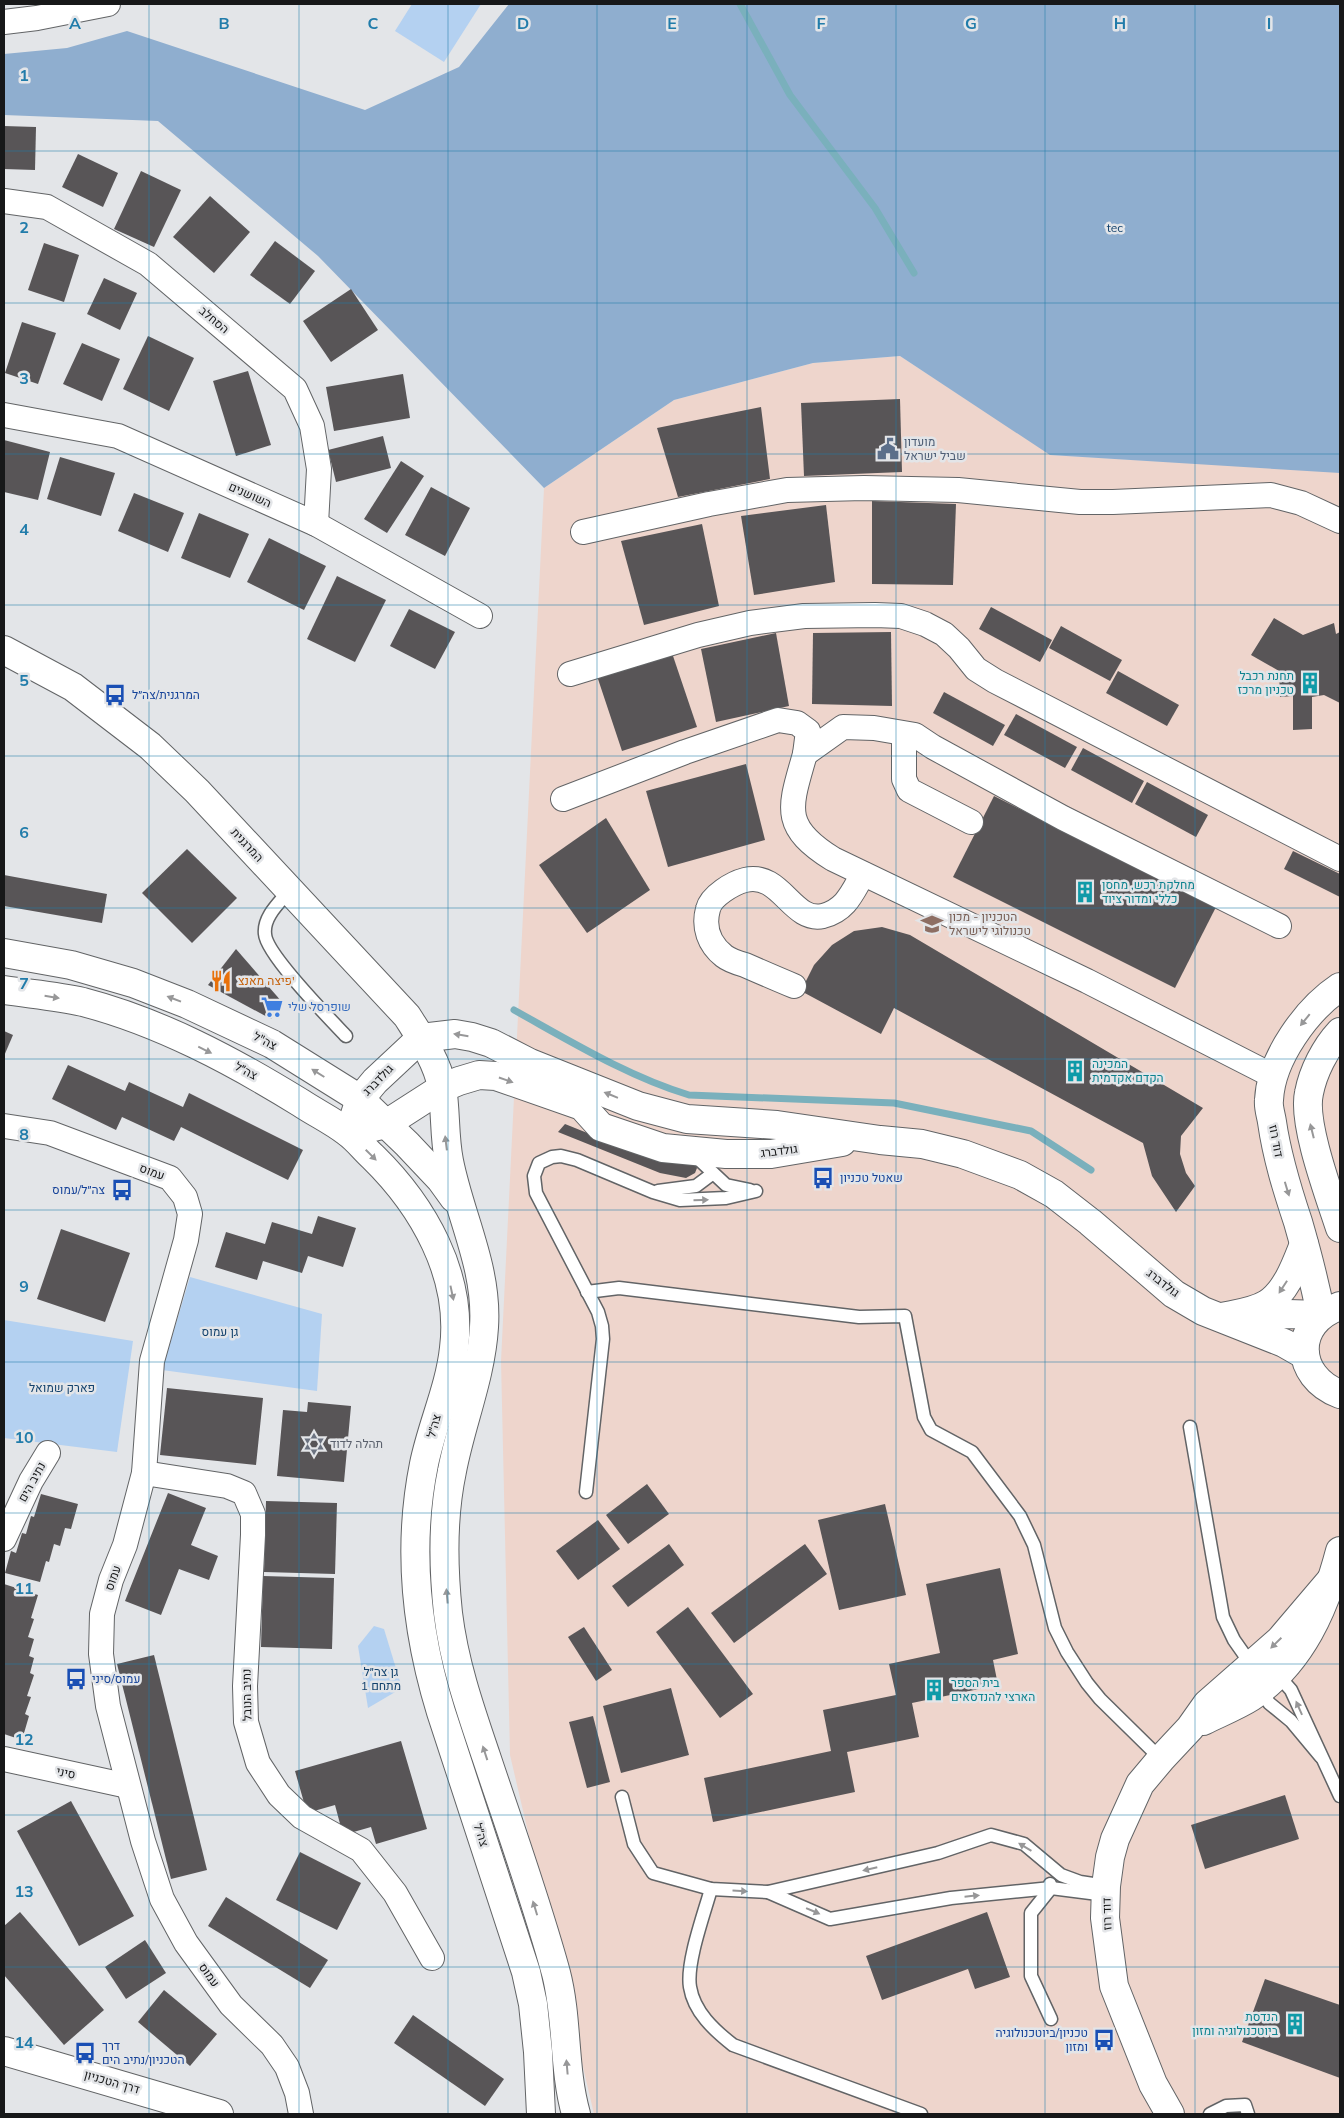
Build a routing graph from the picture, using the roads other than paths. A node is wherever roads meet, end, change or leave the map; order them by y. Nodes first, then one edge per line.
1 (108, 4) edge
2 (4, 22) edge
3 (4, 201) edge
4 (4, 415) edge
5 (1340, 522) edge
6 (316, 524) junction
7 (583, 532) dead end
8 (480, 616) dead end
9 (4, 650) edge
10 (570, 674) dead end
11 (904, 734) junction
12 (805, 754) junction
13 (563, 799) dead end
14 (971, 822) dead end
15 (1340, 859) edge
16 (863, 874) junction
17 (289, 891) junction
18 (1279, 926) dead end
19 (4, 953) edge
20 (794, 986) dead end
21 (1340, 986) edge
22 (4, 990) edge
23 (1340, 1032) edge
24 (346, 1036) dead end
25 (421, 1038) junction
26 (1273, 1076) junction
27 (442, 1088) junction
28 (360, 1099) junction
29 (582, 1106) junction
30 (386, 1124) junction
31 (4, 1126) edge
32 (349, 1133) junction
33 (865, 1138) junction
34 (830, 1144) junction
35 (691, 1152) junction
36 (712, 1174) junction
37 (653, 1192) junction
38 (468, 1224) junction
39 (1340, 1228) edge
40 (1304, 1244) junction
41 (587, 1292) junction
42 (1331, 1310) edge
43 (1222, 1317) junction
44 (1305, 1355) junction
45 (1340, 1394) edge
46 (1190, 1427) dead end
47 (48, 1453) dead end
48 (144, 1474) junction
49 (586, 1492) dead end
50 (4, 1539) edge
51 (1340, 1551) edge
52 (1264, 1676) junction
53 (1321, 1757) junction
54 (4, 1759) edge
55 (1161, 1759) junction
56 (128, 1786) junction
57 (1340, 1796) edge
58 (622, 1797) dead end
59 (1050, 1866) junction
60 (1050, 1888) junction
61 (1097, 1888) junction
62 (711, 1889) junction
63 (768, 1892) junction
64 (432, 1958) dead end
65 (1050, 2019) dead end
66 (4, 2051) edge
67 (219, 2114) edge
68 (301, 2114) edge
69 (541, 2114) edge
70 (576, 2114) edge
71 (921, 2114) edge
72 (1170, 2114) edge
73 (1210, 2114) edge
74 (1248, 2114) edge

1 - 2 street
3 - 6 street, הסחלב
4 - 6 street, השושנים
5 - 7 street
6 - 8 street, השושנים
9 - 17 street, המרגנית
10 - 15 street
11 - 12 street
11 - 14 street
11 - 18 street
12 - 13 street
12 - 16 street
16 - 20 street
16 - 26 street
17 - 24 lane
17 - 25 street, המרגנית
28 -> 19 street, צה"ל
21 -> 26 street, דוד רוז
22 -> 32 street, צה״ל
39 -> 23 street
25 - 27 street, המרגנית
25 - 28 street, גולדברג
33 -> 25 street, גולדברג
26 -> 40 street, דוד רוז
27 -> 29 street, גולדברג
27 - 30 street, גולדברג
38 -> 27 street, המרגנית
28 - 30 street, צה"ל
28 - 32 street, גולדברג
29 - 34 street
29 - 35 street, גולדברג
30 - 32 street, גולדברג
30 - 38 street, צה"ל
31 - 48 street, עמוס
32 -> 69 street, צה״ל
33 - 34 street, גולדברג
33 - 43 street, גולדברג
34 - 35 street, גולדברג
35 - 36 lane
36 - 37 lane
37 -> 36 lane
37 - 41 lane
70 -> 38 street
40 - 42 street, דוד רוז
40 -> 43 street
41 - 49 lane
41 - 55 lane
42 - 43 street
42 - 44 street
43 - 44 street, גולדברג
44 - 45 street
46 - 52 lane
47 - 50 street, נתיב הים
48 - 56 street, עמוס
48 - 64 street, נתיב הנובל
51 - 52 street, דוד רוז
52 - 53 lane
53 -> 52 lane
52 - 55 street, דוד רוז
53 - 57 lane
54 - 56 street, סיני
55 - 61 street, דוד רוז
56 - 68 street, עמוס
58 - 62 lane
59 - 60 lane
59 - 61 lane
59 -> 63 lane
60 - 61 lane
63 -> 60 lane
60 - 65 lane
61 - 72 street, דוד רוז
62 -> 63 lane
62 - 71 lane
66 - 67 street, דרך הטכניון
73 - 74 lane

